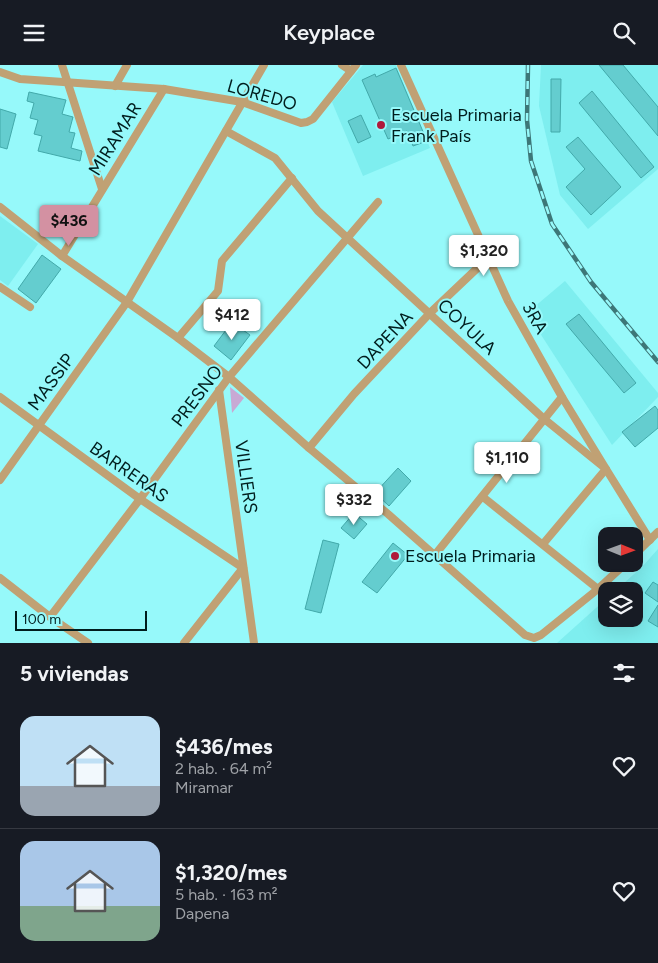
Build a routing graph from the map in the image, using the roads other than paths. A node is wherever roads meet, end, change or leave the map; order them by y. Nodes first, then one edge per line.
1 (62, 65) edge
2 (127, 65) edge
3 (264, 65) edge
4 (342, 65) edge
5 (401, 65) edge
6 (353, 68) edge
7 (0, 72) edge
8 (67, 83) junction
9 (115, 86) junction
10 (164, 89) junction
11 (242, 102) junction
12 (226, 131) junction
13 (292, 178) junction
14 (102, 189) junction
15 (378, 202) dead end
16 (0, 207) edge
17 (347, 238) junction
18 (62, 256) junction
19 (488, 258) junction
20 (0, 287) edge
21 (127, 302) junction
22 (30, 307) dead end
23 (430, 313) junction
24 (178, 338) junction
25 (228, 377) junction
26 (219, 391) junction
27 (0, 397) edge
28 (562, 397) junction
29 (543, 418) junction
30 (39, 425) junction
31 (309, 448) junction
32 (606, 469) junction
33 (0, 480) edge
34 (483, 497) junction
35 (140, 499) junction
36 (658, 532) edge
37 (650, 540) junction
38 (543, 544) junction
39 (643, 547) edge
40 (434, 556) junction
41 (243, 568) junction
42 (615, 573) edge
43 (0, 578) edge
44 (606, 582) edge
45 (598, 589) joint
46 (50, 617) junction
47 (88, 643) edge
48 (184, 643) edge
49 (254, 643) edge

1 - 8 street
2 - 9 street
3 - 11 street, MASSIP
4 - 6 street
5 - 19 street, 3RA
6 - 11 street, LOREDO
7 - 8 street, LOREDO
8 - 9 street, LOREDO
8 - 14 street
9 - 10 street, LOREDO
10 - 11 street, LOREDO
10 - 14 street, MIRAMAR
11 - 12 street, MASSIP
12 - 13 street, COYULA
12 - 21 street, MASSIP
13 - 17 street, COYULA
13 - 24 street
14 - 18 street, MIRAMAR
15 - 17 street, PRESNO
16 - 18 street
17 - 23 street, COYULA
17 - 25 street, PRESNO
18 - 21 street
19 - 23 street, DAPENA
19 - 28 street, 3RA
20 - 22 street
21 - 24 street
21 - 30 street, MASSIP
23 - 29 street, COYULA
23 - 31 street, DAPENA
24 - 25 street
25 - 26 street, PRESNO
25 - 31 street
26 - 35 street, PRESNO
26 - 41 street, VILLIERS
27 - 30 street, BARRERAS
28 - 29 street
28 - 32 street, 3RA
29 - 32 street, COYULA
29 - 34 street
30 - 33 street, MASSIP
30 - 35 street, BARRERAS
31 - 40 street
32 - 37 street, COYULA
32 - 38 street
34 - 38 street
34 - 40 street
35 - 41 street, BARRERAS
35 - 46 street, PRESNO
36 - 37 street
37 - 39 street
38 - 45 street
40 - 45 street
41 - 48 street
41 - 49 street, VILLIERS
42 - 44 street
43 - 46 street
46 - 47 street

